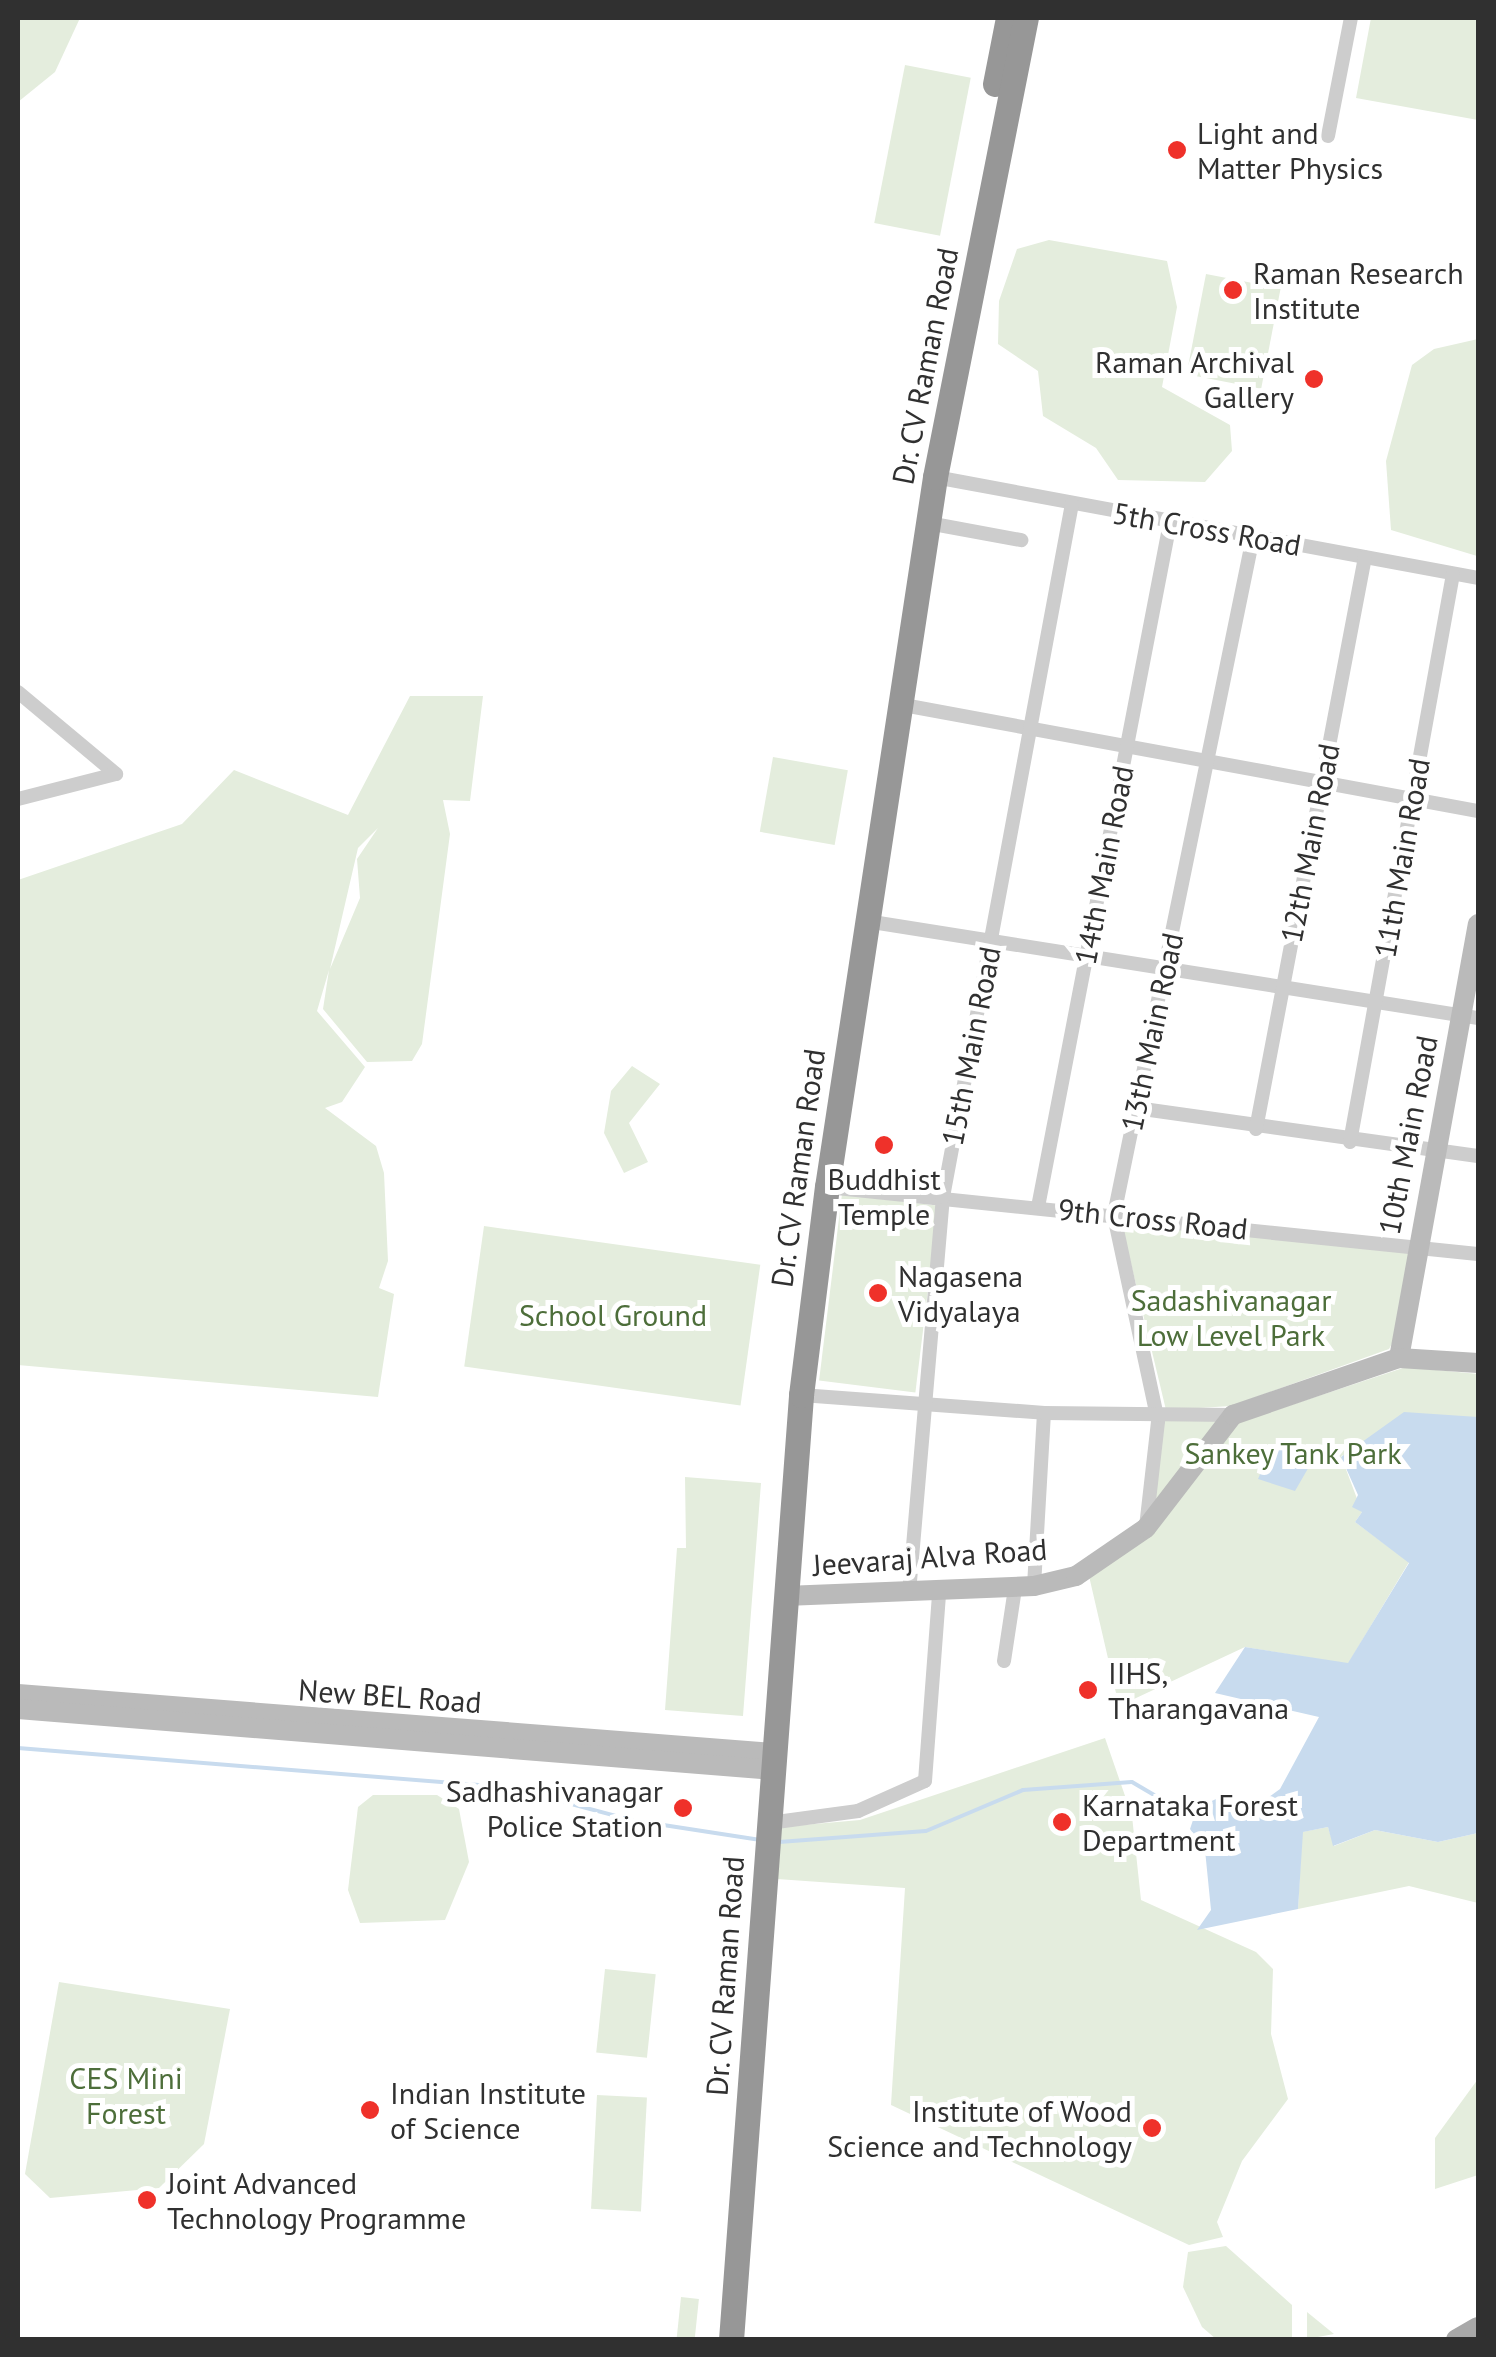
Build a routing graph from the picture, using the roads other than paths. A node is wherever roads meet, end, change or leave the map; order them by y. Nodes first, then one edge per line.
1 (1008, 18) edge
2 (1026, 18) edge
3 (1351, 18) edge
4 (1328, 136) dead end
5 (936, 477) junction
6 (1072, 504) junction
7 (1170, 522) junction
8 (928, 523) junction
9 (1254, 538) junction
10 (1021, 540) dead end
11 (1364, 557) junction
12 (1452, 574) junction
13 (1478, 578) edge
14 (18, 692) edge
15 (898, 704) junction
16 (1031, 726) junction
17 (1127, 744) junction
18 (1208, 759) junction
19 (1322, 781) junction
20 (1413, 798) junction
21 (18, 799) edge
22 (1478, 811) edge
23 (866, 922) junction
24 (1478, 924) edge
25 (991, 941) junction
26 (1086, 956) junction
27 (1164, 968) junction
28 (1283, 987) junction
29 (1375, 1002) junction
30 (1470, 1016) edge
31 (1136, 1108) junction
32 (1256, 1130) junction
33 (1350, 1142) junction
34 (1436, 1153) junction
35 (1478, 1156) edge
36 (827, 1187) junction
37 (943, 1197) junction
38 (1038, 1207) junction
39 (1114, 1215) junction
40 (1418, 1248) junction
41 (1478, 1254) edge
42 (1400, 1358) junction
43 (1478, 1363) edge
44 (801, 1395) junction
45 (921, 1406) junction
46 (1044, 1414) junction
47 (1232, 1416) junction
48 (1158, 1421) junction
49 (1146, 1528) junction
50 (1024, 1587) junction
51 (938, 1592) junction
52 (909, 1593) junction
53 (792, 1596) junction
54 (1004, 1660) dead end
55 (18, 1694) edge
56 (18, 1709) edge
57 (766, 1761) junction
58 (762, 1837) junction
59 (1478, 2328) edge
60 (721, 2340) edge
61 (731, 2340) edge
62 (1457, 2340) edge

1 - 57 highway, Dr. CV Raman Road
2 - 5 highway, Dr. CV Raman Road
3 - 4 street
5 - 6 street, 5th Cross Road
5 - 8 highway, Dr. CV Raman Road
6 - 7 street, 5th Cross Road
6 - 16 street, 15th Main Road
7 - 9 street, 5th Cross Road
7 - 17 street, 14th Main Road
8 - 10 street
8 - 15 highway, Dr. CV Raman Road
9 - 11 street, 5th Cross Road
9 - 18 street, 13th Main Road
11 - 12 street, 5th Cross Road
11 - 19 street, 12th Main Road
12 - 13 street, 5th Cross Road
12 - 20 street, 11th Main Road
14 - 21 street
15 - 16 street
15 - 23 highway, Dr. CV Raman Road
16 - 17 street
16 - 25 street, 15th Main Road
17 - 18 street
17 - 26 street, 14th Main Road
18 - 19 street
18 - 27 street, 13th Main Road
19 - 20 street
19 - 28 street, 12th Main Road
20 - 22 street
20 - 29 street, 11th Main Road
23 - 25 street
23 - 36 highway, Dr. CV Raman Road
24 - 30 main road, 10th Main Road
25 - 26 street
25 - 37 street, 15th Main Road
26 - 27 street
26 - 38 street, 14th Main Road
27 - 28 street
27 - 31 street, 13th Main Road
28 - 29 street
28 - 32 street, 12th Main Road
29 - 30 street
29 - 33 street, 11th Main Road
30 - 34 main road, 10th Main Road
31 - 32 street
31 - 39 street, 13th Main Road
32 - 33 street
33 - 34 street
34 - 35 street
34 - 40 main road, 10th Main Road
36 - 37 street, 9th Cross Road
36 - 44 highway, Dr. CV Raman Road
37 - 38 street, 9th Cross Road
37 - 45 street, 15th Main Road
38 - 39 street, 9th Cross Road
39 - 40 street, 9th Cross Road
39 - 48 street, 13th Main Road
40 - 41 street, 9th Cross Road
40 - 42 main road, 10th Main Road
42 - 43 main road
42 - 47 main road
44 - 45 street
44 - 53 highway, Dr. CV Raman Road
45 - 46 street
45 - 52 street, 15th Main Road
46 - 48 street
46 - 50 street
47 - 48 street
47 - 49 main road, Jeevaraj Alva Road
48 - 49 street, 13th Main Road
49 - 50 main road, Jeevaraj Alva Road
50 - 51 main road, Jeevaraj Alva Road
50 - 54 street
51 - 52 main road, Jeevaraj Alva Road
51 - 58 street
52 - 53 main road, Jeevaraj Alva Road
53 - 57 highway, Dr. CV Raman Road
55 - 57 main road, New BEL Road
56 - 57 main road, New BEL Road
57 - 58 highway, Dr. CV Raman Road
58 - 60 highway, Dr. CV Raman Road
58 - 61 highway, Dr. CV Raman Road
59 - 62 main road

